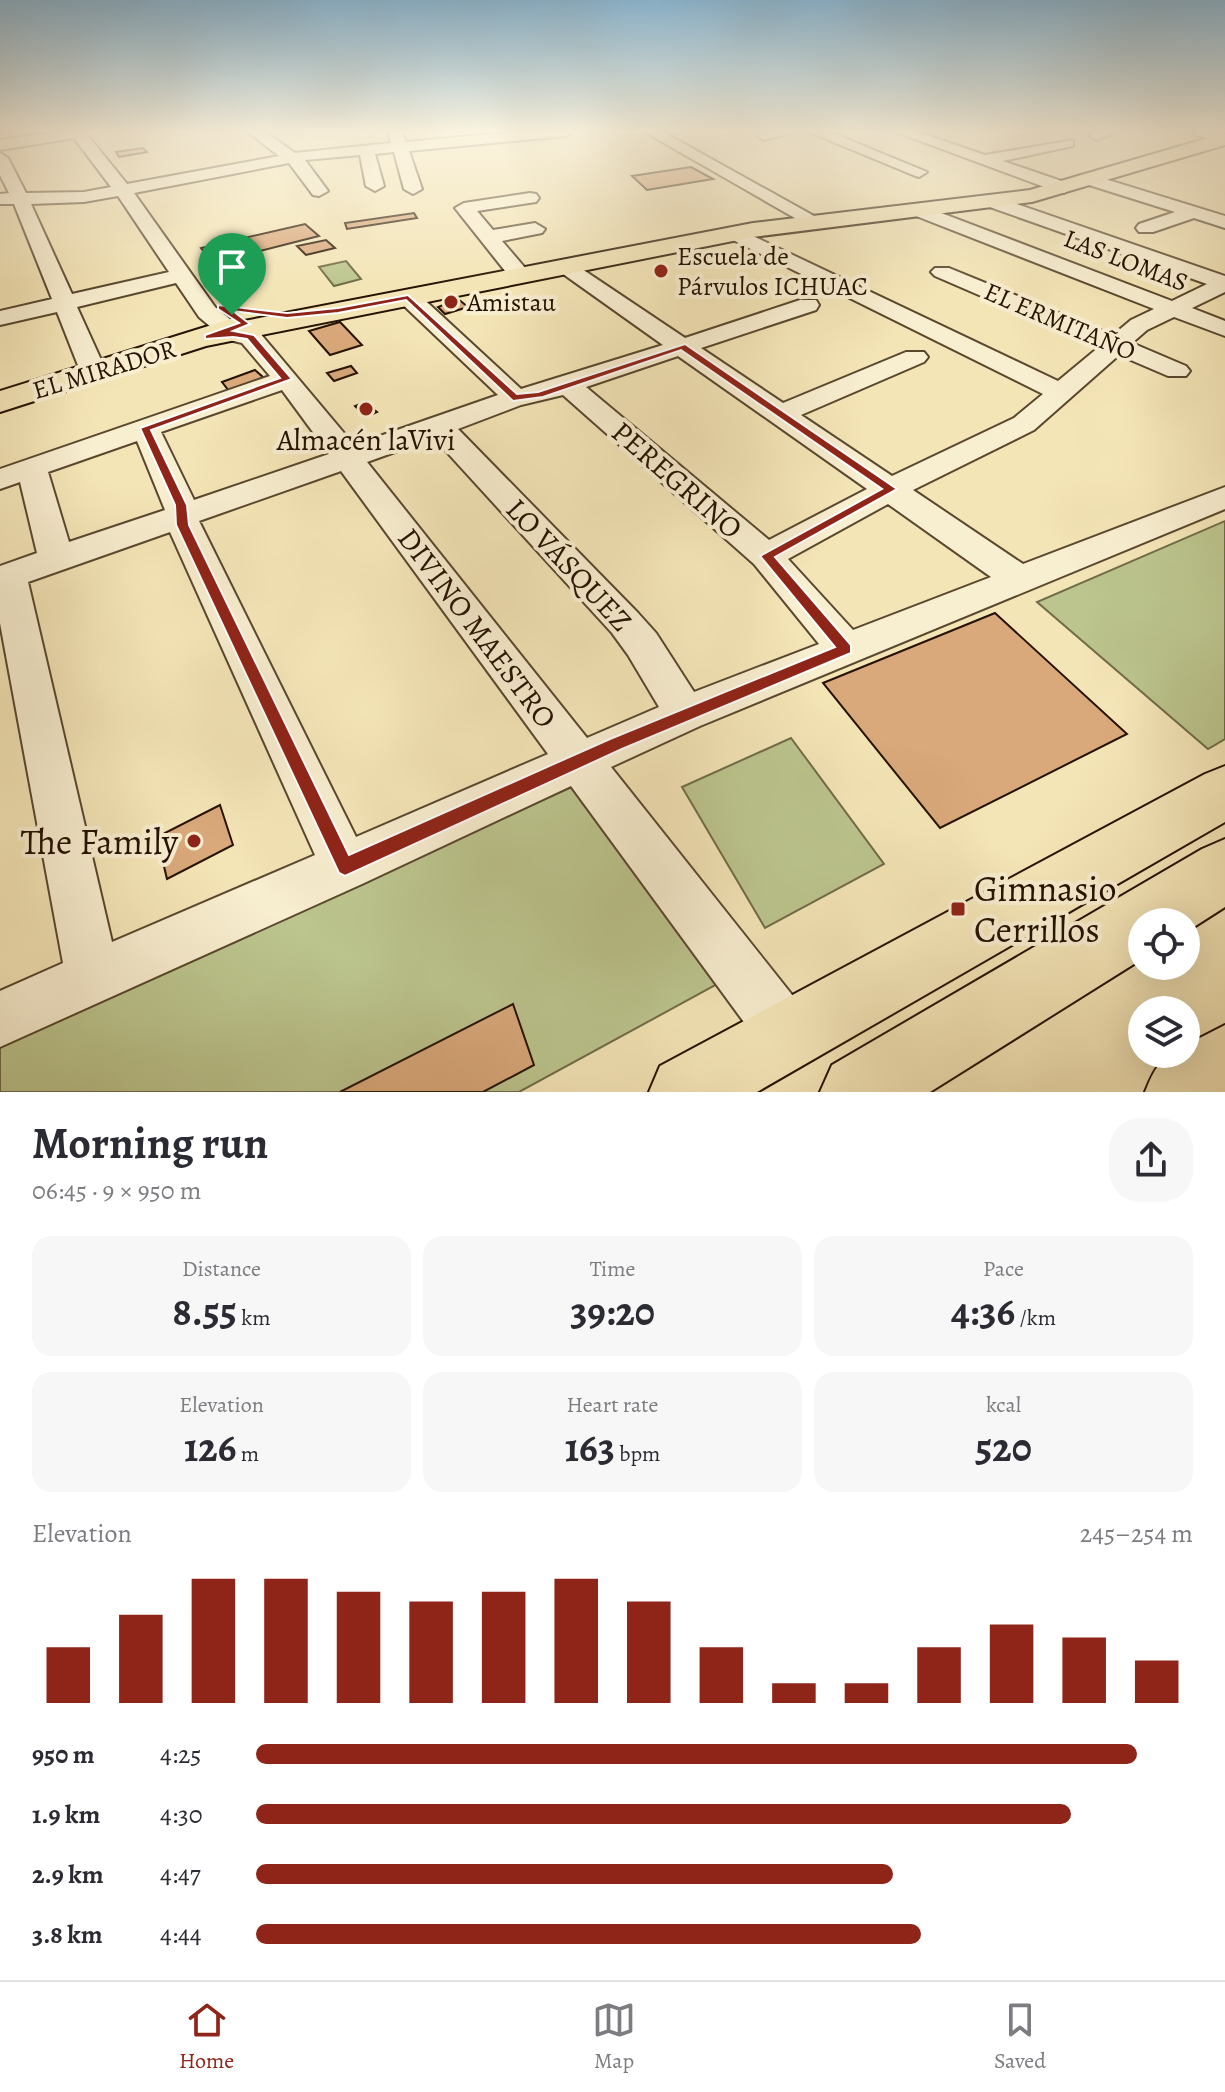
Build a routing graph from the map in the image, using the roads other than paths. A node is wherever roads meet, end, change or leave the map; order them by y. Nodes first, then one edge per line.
1 (117, 183) edge
2 (160, 183) edge
3 (313, 183) edge
4 (374, 183) edge
5 (411, 183) edge
6 (745, 183) edge
7 (1049, 183) edge
8 (1082, 183) edge
9 (1101, 183) edge
10 (375, 186) dead end
11 (1064, 188) junction
12 (413, 189) dead end
13 (123, 190) junction
14 (319, 191) dead end
15 (530, 198) dead end
16 (10, 199) edge
17 (993, 202) junction
18 (917, 210) junction
19 (1194, 212) junction
20 (814, 221) junction
21 (1225, 222) edge
22 (1146, 228) dead end
23 (535, 229) dead end
24 (736, 234) junction
25 (489, 237) junction
26 (566, 267) junction
27 (942, 272) dead end
28 (183, 275) junction
29 (521, 276) junction
30 (1225, 284) edge
31 (408, 297) junction
32 (64, 303) junction
33 (808, 305) dead end
34 (1172, 307) junction
35 (338, 311) junction
36 (0, 318) edge
37 (230, 324) junction
38 (1225, 329) edge
39 (1115, 345) junction
40 (682, 346) junction
41 (915, 357) dead end
42 (1181, 369) dead end
43 (94, 373) junction
44 (287, 379) junction
45 (568, 385) junction
46 (1062, 393) junction
47 (513, 398) junction
48 (0, 402) edge
49 (781, 414) junction
50 (439, 426) junction
51 (145, 428) junction
52 (346, 457) junction
53 (32, 468) junction
54 (0, 479) edge
55 (891, 489) junction
56 (1225, 497) edge
57 (182, 515) junction
58 (766, 556) junction
59 (56, 559) junction
60 (4, 577) edge
61 (1021, 580) junction
62 (846, 649) junction
63 (685, 714) junction
64 (579, 761) junction
65 (1225, 792) edge
66 (345, 867) junction
67 (1225, 871) edge
68 (93, 978) junction
69 (0, 1019) edge
70 (788, 1035) junction
71 (1225, 1063) edge
72 (686, 1092) edge
73 (859, 1092) edge
74 (1184, 1092) edge

1 - 13 street, DIVINO MAESTRO
2 - 13 street
3 - 14 street
4 - 10 street
5 - 12 street
6 - 20 street
7 - 11 street
8 - 11 main road, EL MIRADOR
9 - 19 street
11 - 17 main road, EL MIRADOR
13 - 16 street
13 - 28 street, DIVINO MAESTRO
15 - 25 street
16 - 32 street
17 - 18 main road, EL MIRADOR
17 - 30 street
18 - 20 main road, EL MIRADOR
18 - 34 street, LAS LOMAS
19 - 21 street
19 - 22 street
20 - 24 main road, EL MIRADOR
23 - 25 street
24 - 26 main road, EL MIRADOR
24 - 46 street
25 - 29 street
26 - 29 main road, EL MIRADOR
26 - 40 street
27 - 39 street, EL ERMITAÑO
28 - 32 street
28 - 37 street, DIVINO MAESTRO
29 - 31 main road, EL MIRADOR
30 - 34 street
31 - 35 main road, EL MIRADOR
31 - 47 street
32 - 36 street
32 - 43 street
33 - 40 street
34 - 38 street, LAS LOMAS
34 - 39 street
35 - 37 main road, EL MIRADOR
35 - 37 main road, EL MIRADOR
37 - 43 main road, EL MIRADOR
37 - 44 street, DIVINO MAESTRO
39 - 42 street, EL ERMITAÑO
39 - 46 street
40 - 45 street
40 - 49 street
41 - 49 street
43 - 48 main road, EL MIRADOR
44 - 51 street
44 - 52 street, DIVINO MAESTRO
45 - 47 street
45 - 58 street, PEREGRINO
46 - 55 street
47 - 50 street
49 - 55 street
50 - 52 street
50 - 63 street, LO VÁSQUEZ
51 - 53 street
51 - 57 street
52 - 57 street
52 - 64 street, DIVINO MAESTRO
53 - 54 street
53 - 59 street
55 - 58 street
55 - 61 street
56 - 61 street
57 - 59 street
57 - 66 street
58 - 62 street, PEREGRINO
59 - 60 street
60 - 68 street
61 - 62 street
62 - 63 street
63 - 64 street
64 - 66 street
64 - 70 street, DIVINO MAESTRO
65 - 70 main road
66 - 68 street
67 - 73 highway
68 - 69 street
70 - 72 main road
71 - 74 highway

